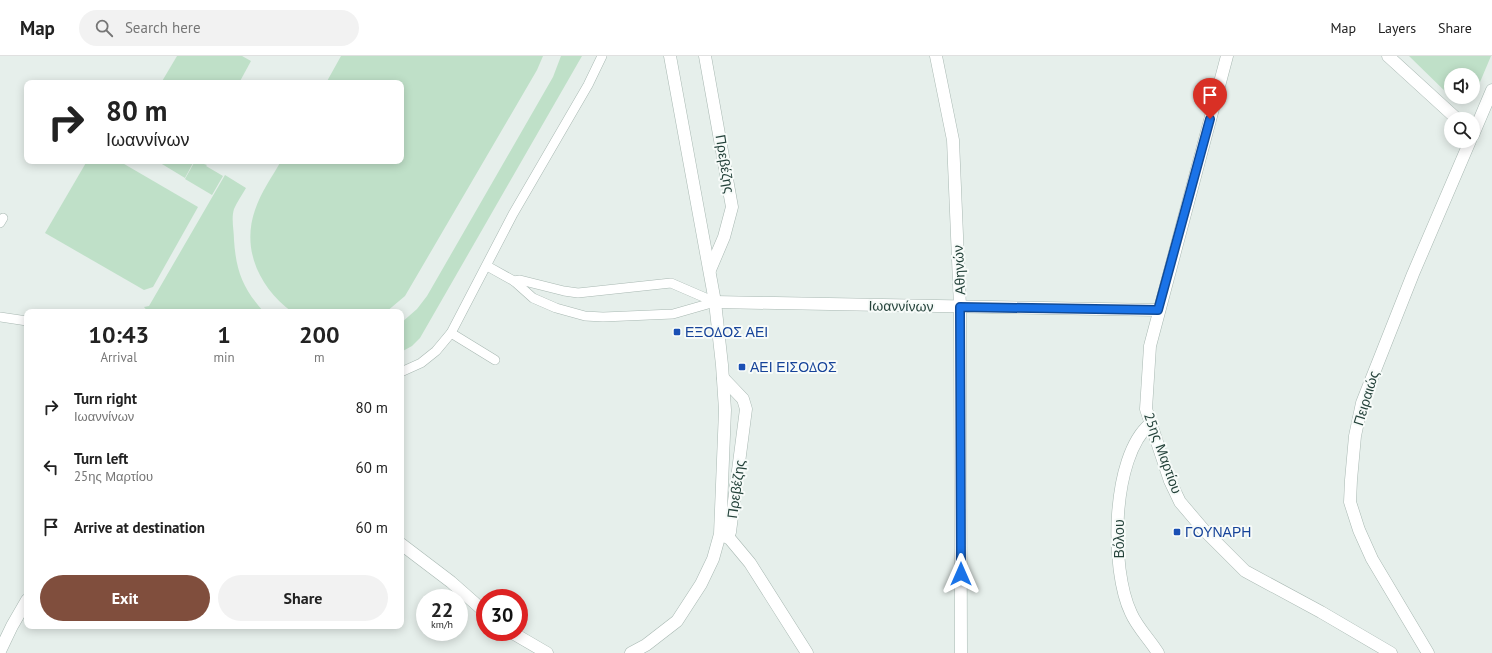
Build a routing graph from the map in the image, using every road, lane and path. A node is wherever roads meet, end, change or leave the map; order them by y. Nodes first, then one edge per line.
1 (602, 56) edge
2 (670, 56) edge
3 (705, 56) edge
4 (936, 56) edge
5 (1227, 56) edge
6 (1388, 56) edge
7 (1492, 90) edge
8 (1449, 112) edge
9 (1480, 118) edge
10 (1467, 148) edge
11 (487, 266) junction
12 (710, 270) junction
13 (514, 281) junction
14 (715, 302) junction
15 (960, 307) junction
16 (1158, 310) junction
17 (0, 317) edge
18 (24, 321) edge
19 (451, 333) junction
20 (496, 360) dead end
21 (404, 371) edge
22 (723, 378) junction
23 (1150, 424) junction
24 (724, 535) junction
25 (404, 546) edge
26 (476, 604) edge
27 (24, 605) edge
28 (526, 641) edge
29 (0, 651) edge
30 (547, 653) edge
31 (630, 653) edge
32 (807, 653) edge
33 (961, 653) edge
34 (1158, 653) edge
35 (1391, 653) edge
36 (1428, 653) edge

1 - 11 lane
2 - 12 street, Πρεβέζης
3 - 12 street, Πρεβέζης
4 - 15 street, Αθηνών
5 - 16 street, 25ης Μαρτίου
6 - 8 street
7 - 9 street
10 - 36 street, Πειραιώς
11 - 13 lane
11 - 19 lane
12 - 14 street, Πρεβέζης
13 - 14 lane
13 - 14 lane
14 - 15 street, Ιωαννίνων
14 - 22 street, Πρεβέζης
15 - 16 street, Ιωαννίνων
15 - 33 street, Αθηνών
16 - 23 street, 25ης Μαρτίου
17 - 18 lane
19 - 20 lane
19 - 21 lane
22 - 24 street, Πρεβέζης
22 - 24 street, Πρεβέζης
23 - 34 street, Βόλου
23 - 35 street, 25ης Μαρτίου
24 - 31 street
24 - 32 street, Πρεβέζης
25 - 26 street
27 - 29 street
28 - 30 street

